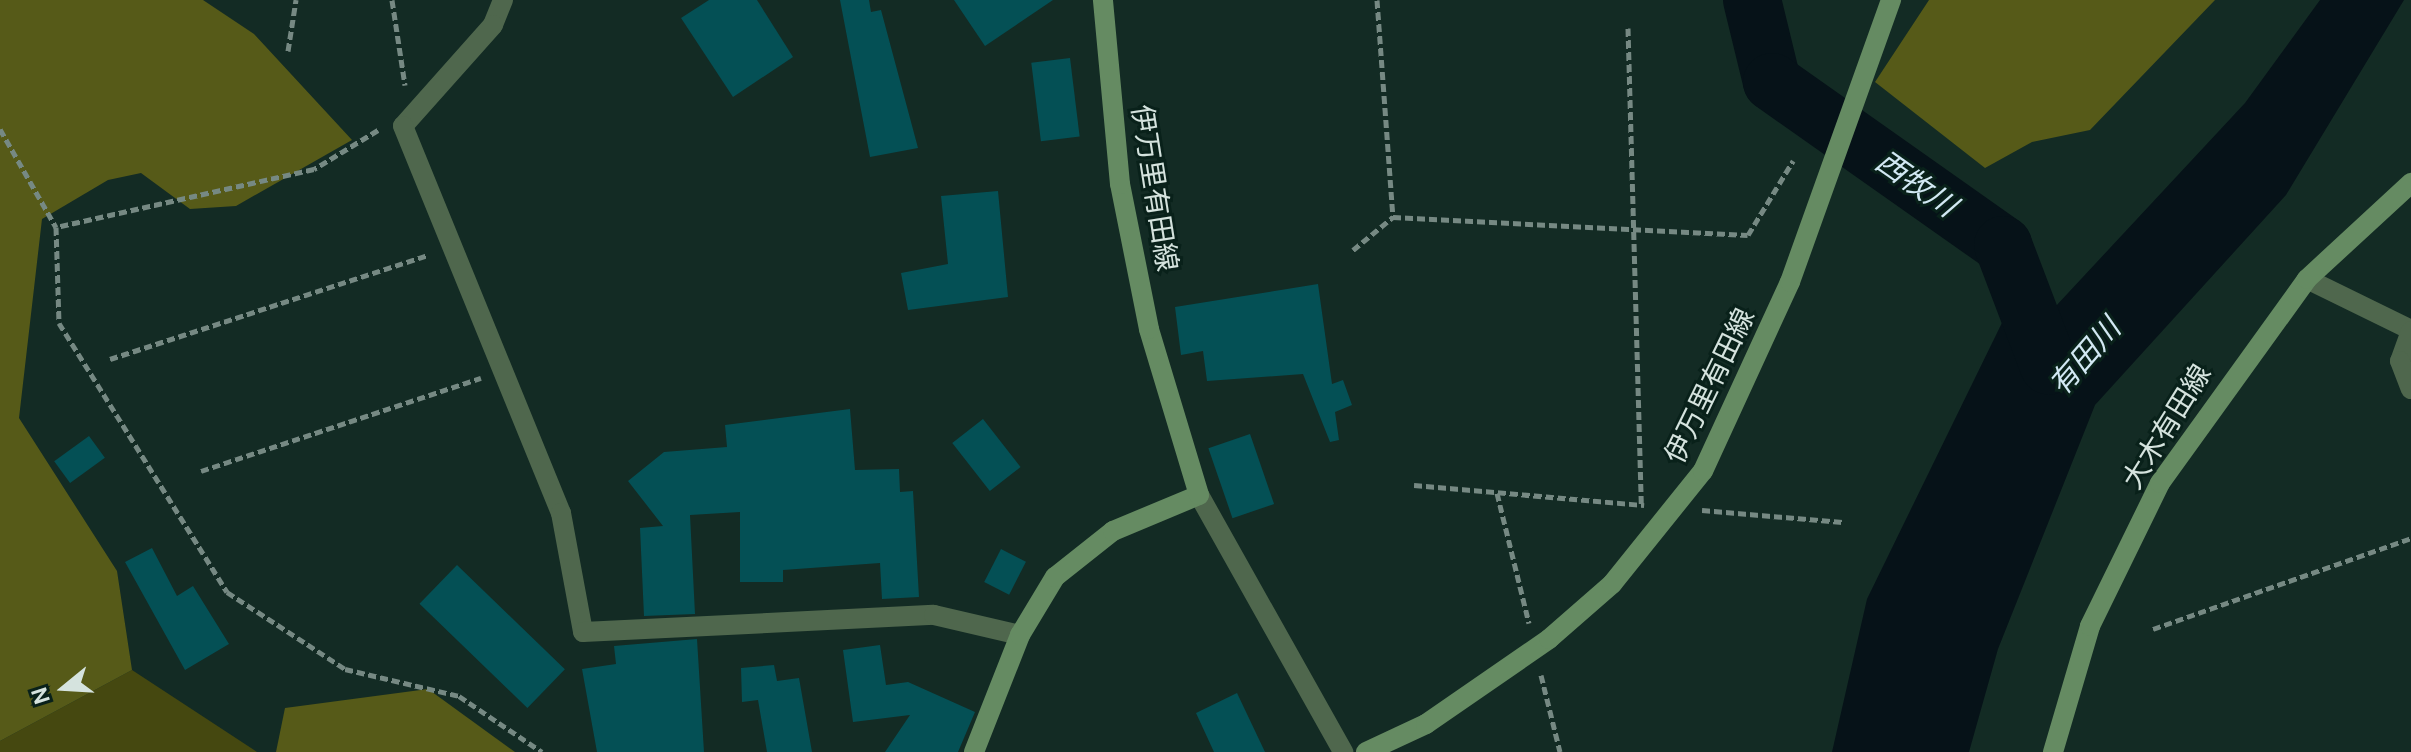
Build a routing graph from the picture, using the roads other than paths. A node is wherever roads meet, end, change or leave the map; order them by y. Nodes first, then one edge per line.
1 (503, 0) edge
2 (1103, 0) edge
3 (1891, 0) edge
4 (2411, 183) edge
5 (2307, 279) junction
6 (2411, 330) edge
7 (2411, 389) edge
8 (1199, 495) junction
9 (1020, 635) junction
10 (974, 752) edge
11 (1343, 752) edge
12 (1366, 752) edge
13 (2053, 752) edge

1 - 9 street
2 - 8 main road, 伊万里有田線
3 - 12 main road, 伊万里有田線
4 - 5 main road, 大木有田線
5 - 6 street
5 - 13 main road, 大木有田線
6 - 7 street
8 - 9 main road
8 - 11 street
9 - 10 main road

